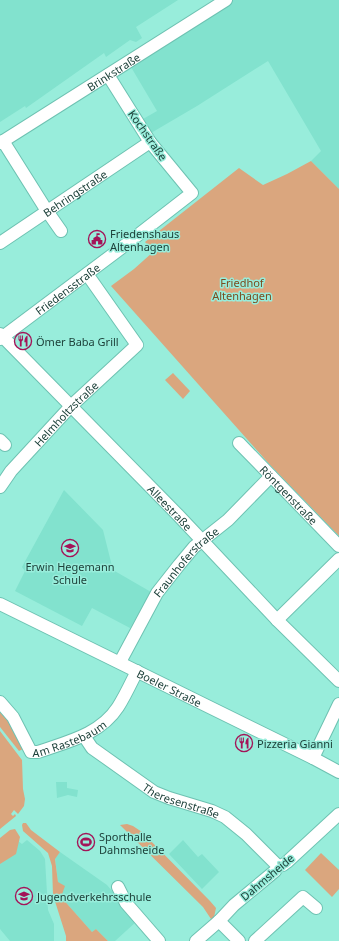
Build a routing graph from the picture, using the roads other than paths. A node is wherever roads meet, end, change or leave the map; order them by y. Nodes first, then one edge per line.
1 (226, 0) edge
2 (108, 75) junction
3 (1, 142) edge
4 (150, 142) junction
5 (192, 193) joint
6 (47, 212) junction
7 (61, 231) dead end
8 (0, 243) edge
9 (86, 274) junction
10 (1, 337) edge
11 (72, 406) junction
12 (239, 443) dead end
13 (271, 476) junction
14 (0, 487) edge
15 (202, 540) junction
16 (339, 546) edge
17 (339, 559) edge
18 (0, 604) edge
19 (277, 620) junction
20 (120, 662) junction
21 (137, 671) junction
22 (339, 681) edge
23 (0, 702) edge
24 (339, 704) edge
25 (84, 736) junction
26 (313, 758) junction
27 (339, 772) edge
28 (339, 814) edge
29 (278, 866) junction
30 (118, 887) dead end
31 (316, 908) dead end
32 (219, 921) junction
33 (159, 941) edge
34 (196, 941) edge
35 (239, 941) edge
36 (255, 941) edge

1 - 2 street, Brinkstraße
2 - 3 street, Brinkstraße
2 - 4 street, Kochstraße
3 - 6 street
4 - 5 street, Kochstraße
4 - 6 street, Behringstraße
5 - 9 street, Friedensstraße
6 - 7 street
6 - 8 street, Behringstraße
9 - 10 street, Friedensstraße
9 - 11 street, Helmholtzstraße
10 - 11 street, Alleestraße
11 - 14 street, Helmholtzstraße
11 - 15 street, Alleestraße
12 - 13 street, Röntgenstraße
13 - 15 street, Fraunhoferstraße
13 - 16 street, Röntgenstraße
15 - 19 street, Alleestraße
15 - 20 street, Fraunhoferstraße
17 - 19 street
18 - 20 street, Boeler Straße
19 - 22 street, Alleestraße
20 - 21 street, Boeler Straße
21 - 25 street, Am Rastebaum
21 - 26 street, Boeler Straße
23 - 25 street, Am Rastebaum
24 - 26 street
25 - 29 street, Theresenstraße
26 - 27 street, Boeler Straße
28 - 29 street, Dahmsheide
29 - 32 street, Dahmsheide
30 - 33 street
31 - 36 street
32 - 34 street, Dahmsheide
32 - 35 street

